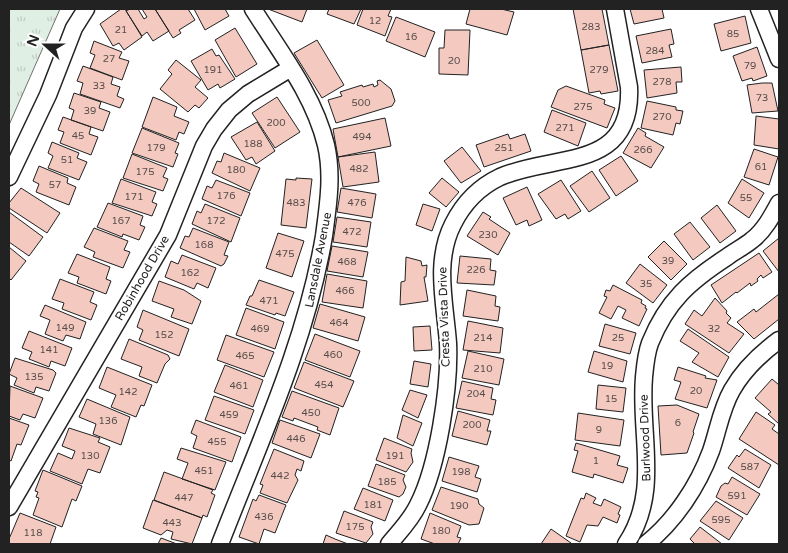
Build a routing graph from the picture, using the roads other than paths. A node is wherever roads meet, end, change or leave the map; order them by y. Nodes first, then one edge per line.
1 (86, 9) edge
2 (253, 9) edge
3 (615, 9) edge
4 (759, 9) edge
5 (779, 59) edge
6 (291, 68) junction
7 (9, 177) edge
8 (779, 203) edge
9 (779, 340) edge
10 (9, 507) edge
11 (220, 544) edge
12 (389, 544) edge
13 (626, 544) edge
14 (646, 544) edge

1 - 7 street
2 - 6 street, Lansdale Avenue
3 - 12 street, Cresta Vista Drive
4 - 5 street
6 - 10 street, Robinhood Drive
6 - 11 street, Lansdale Avenue
8 - 13 street, Burlwood Drive
9 - 14 street

